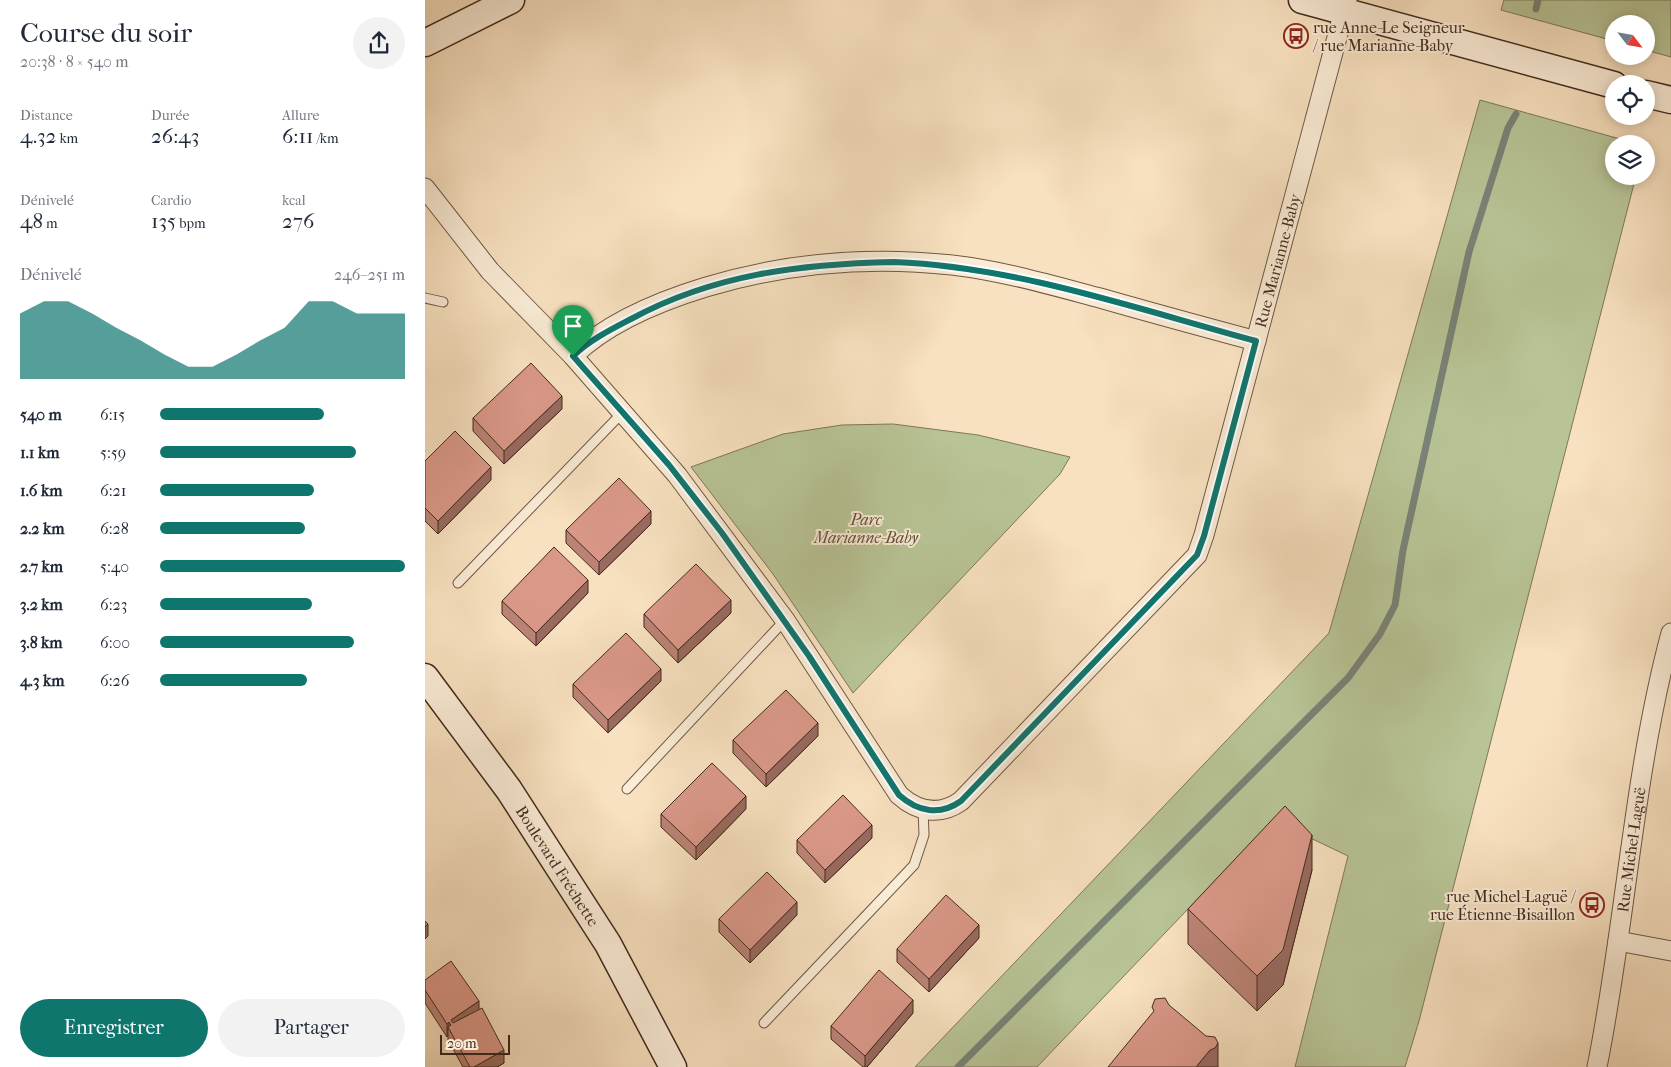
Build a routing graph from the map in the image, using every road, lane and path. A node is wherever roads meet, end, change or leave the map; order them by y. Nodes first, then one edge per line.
1 (511, 0) edge
2 (1302, 0) edge
3 (1345, 6) edge
4 (425, 43) edge
5 (1605, 82) edge
6 (1655, 96) edge
7 (1671, 100) edge
8 (425, 188) edge
9 (425, 298) edge
10 (443, 302) dead end
11 (1256, 341) junction
12 (573, 356) junction
13 (623, 412) junction
14 (458, 583) dead end
15 (785, 620) junction
16 (1671, 633) edge
17 (425, 677) edge
18 (627, 789) dead end
19 (923, 809) junction
20 (1618, 941) junction
21 (1671, 951) edge
22 (764, 1023) dead end
23 (673, 1067) edge
24 (1597, 1067) edge

1 - 4 main road
2 - 3 main road
3 - 5 main road
3 - 11 street, Rue Marianne-Baby
6 - 7 main road
8 - 12 street
9 - 10 lane
11 - 12 street
11 - 19 street, Rue Marianne-Baby
12 - 13 street
13 - 14 lane
13 - 15 street
15 - 18 lane
15 - 19 street
16 - 20 street, Rue Michel-Laguë
17 - 23 main road, Boulevard Fréchette
19 - 22 lane
20 - 21 street
20 - 24 street, Rue Michel-Laguë

